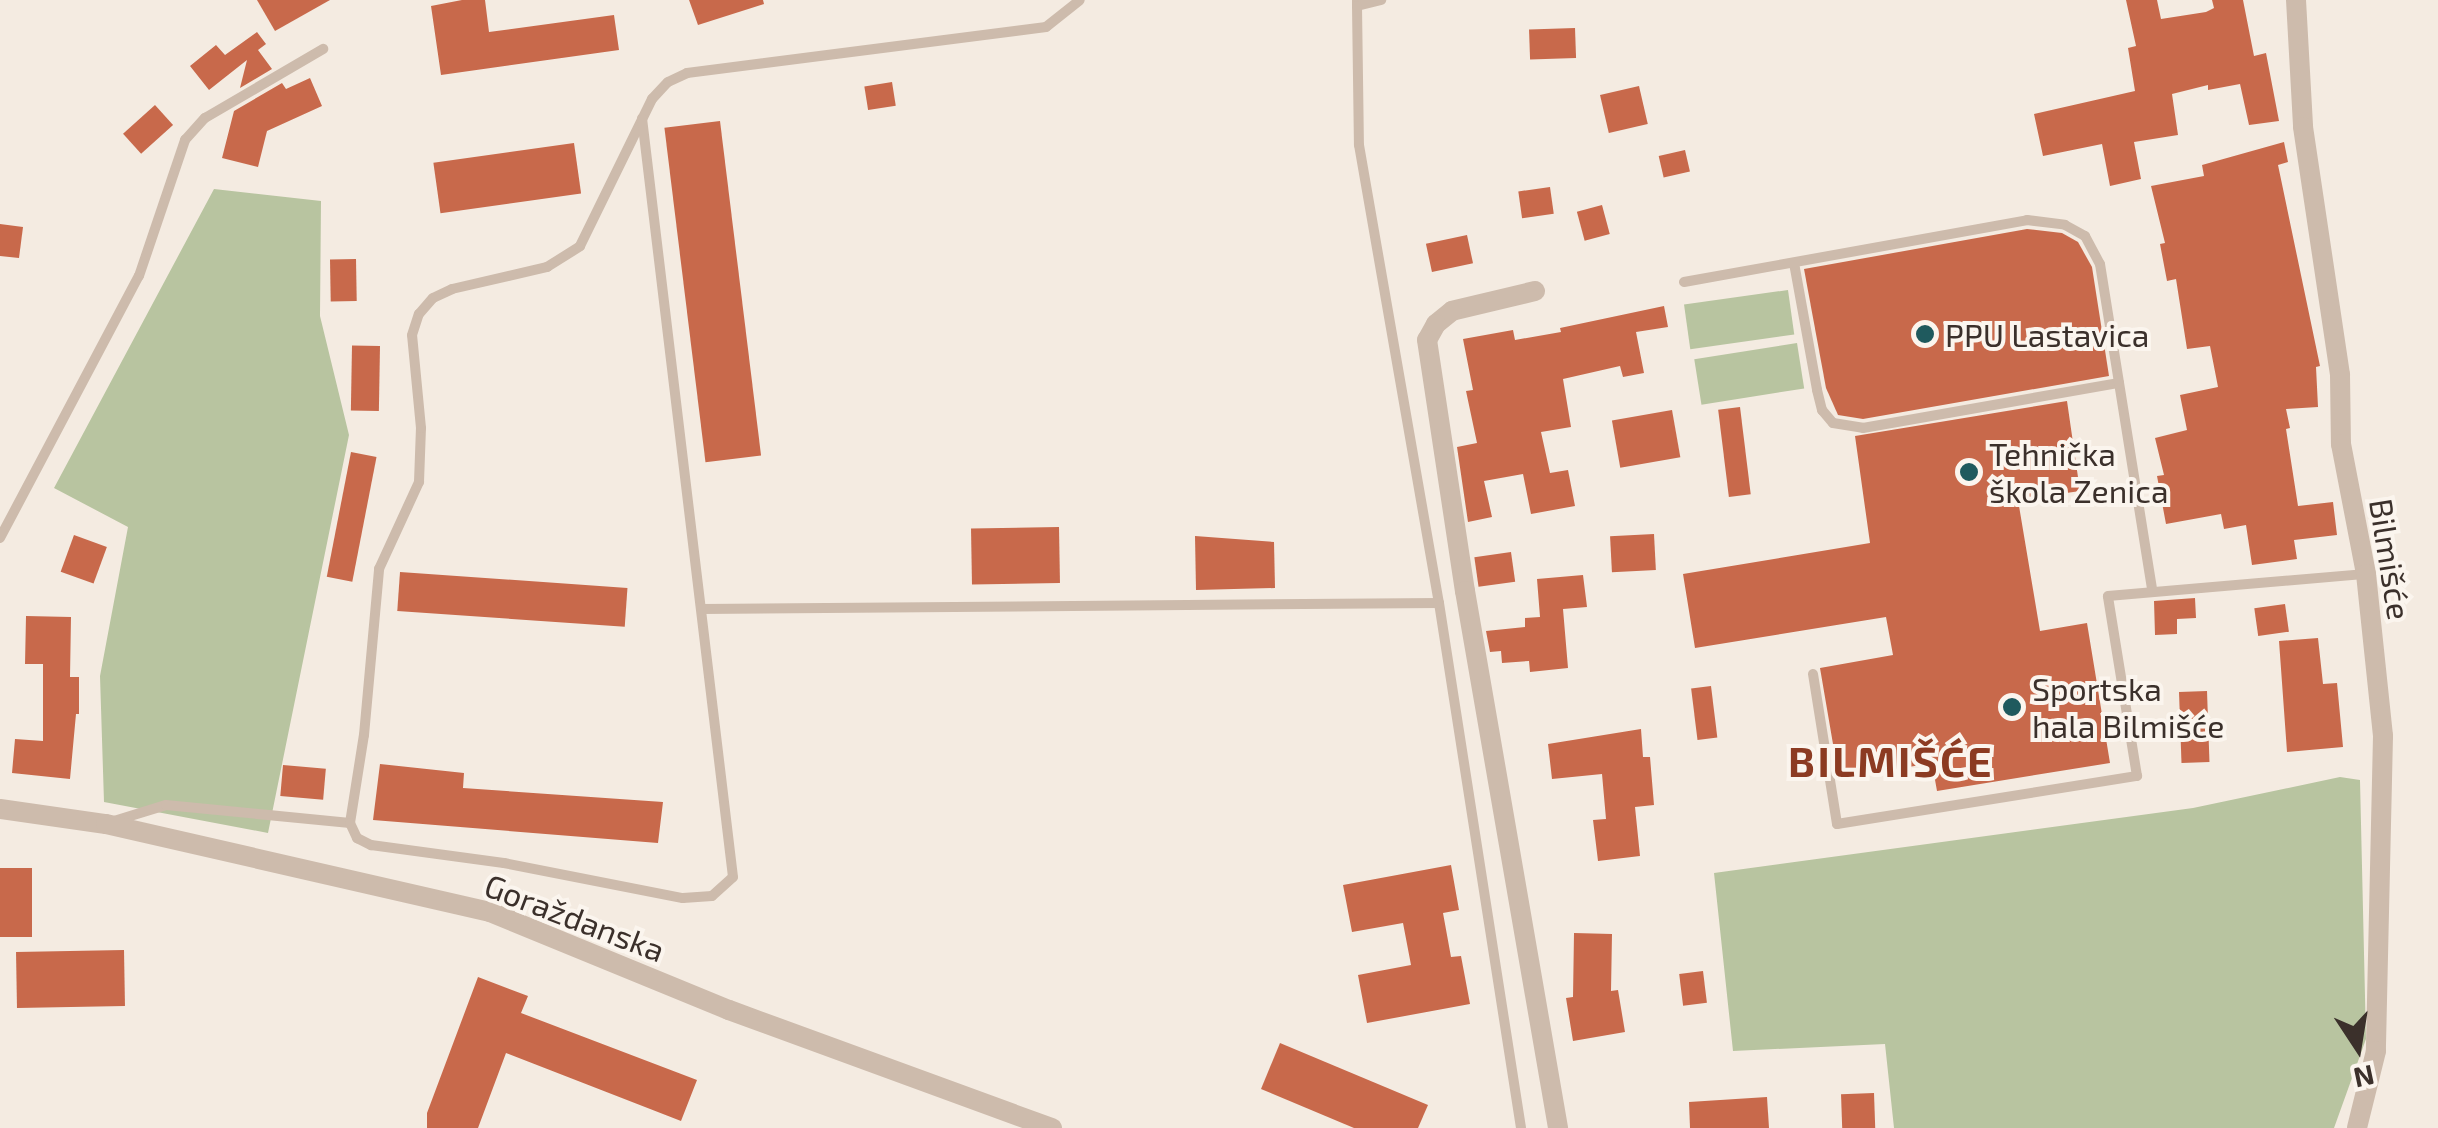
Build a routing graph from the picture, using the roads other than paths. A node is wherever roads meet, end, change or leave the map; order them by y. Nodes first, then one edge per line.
1 (1080, 0) edge
2 (1382, 0) edge
3 (2296, 0) edge
4 (1357, 3) edge
5 (323, 49) dead end
6 (642, 117) junction
7 (1794, 263) junction
8 (1684, 282) dead end
9 (1535, 291) dead end
10 (2119, 383) junction
11 (0, 538) edge
12 (2366, 574) junction
13 (2152, 589) junction
14 (1439, 603) junction
15 (702, 610) junction
16 (1813, 674) dead end
17 (0, 809) edge
18 (350, 823) junction
19 (106, 824) junction
20 (1052, 1128) edge
21 (1522, 1128) edge
22 (1558, 1128) edge
23 (2358, 1128) edge

1 - 6 lane
2 - 4 lane
3 - 12 street, Bilmišće
4 - 14 lane
5 - 11 lane
6 - 15 lane
6 - 18 lane
7 - 8 lane
7 - 10 lane
7 - 10 lane
9 - 22 street
10 - 13 lane
12 - 13 lane
12 - 23 street, Bilmišće
13 - 16 lane
14 - 15 lane
14 - 21 lane
15 - 18 lane
17 - 19 street, Goraždanska
18 - 19 lane
19 - 20 street, Goraždanska

